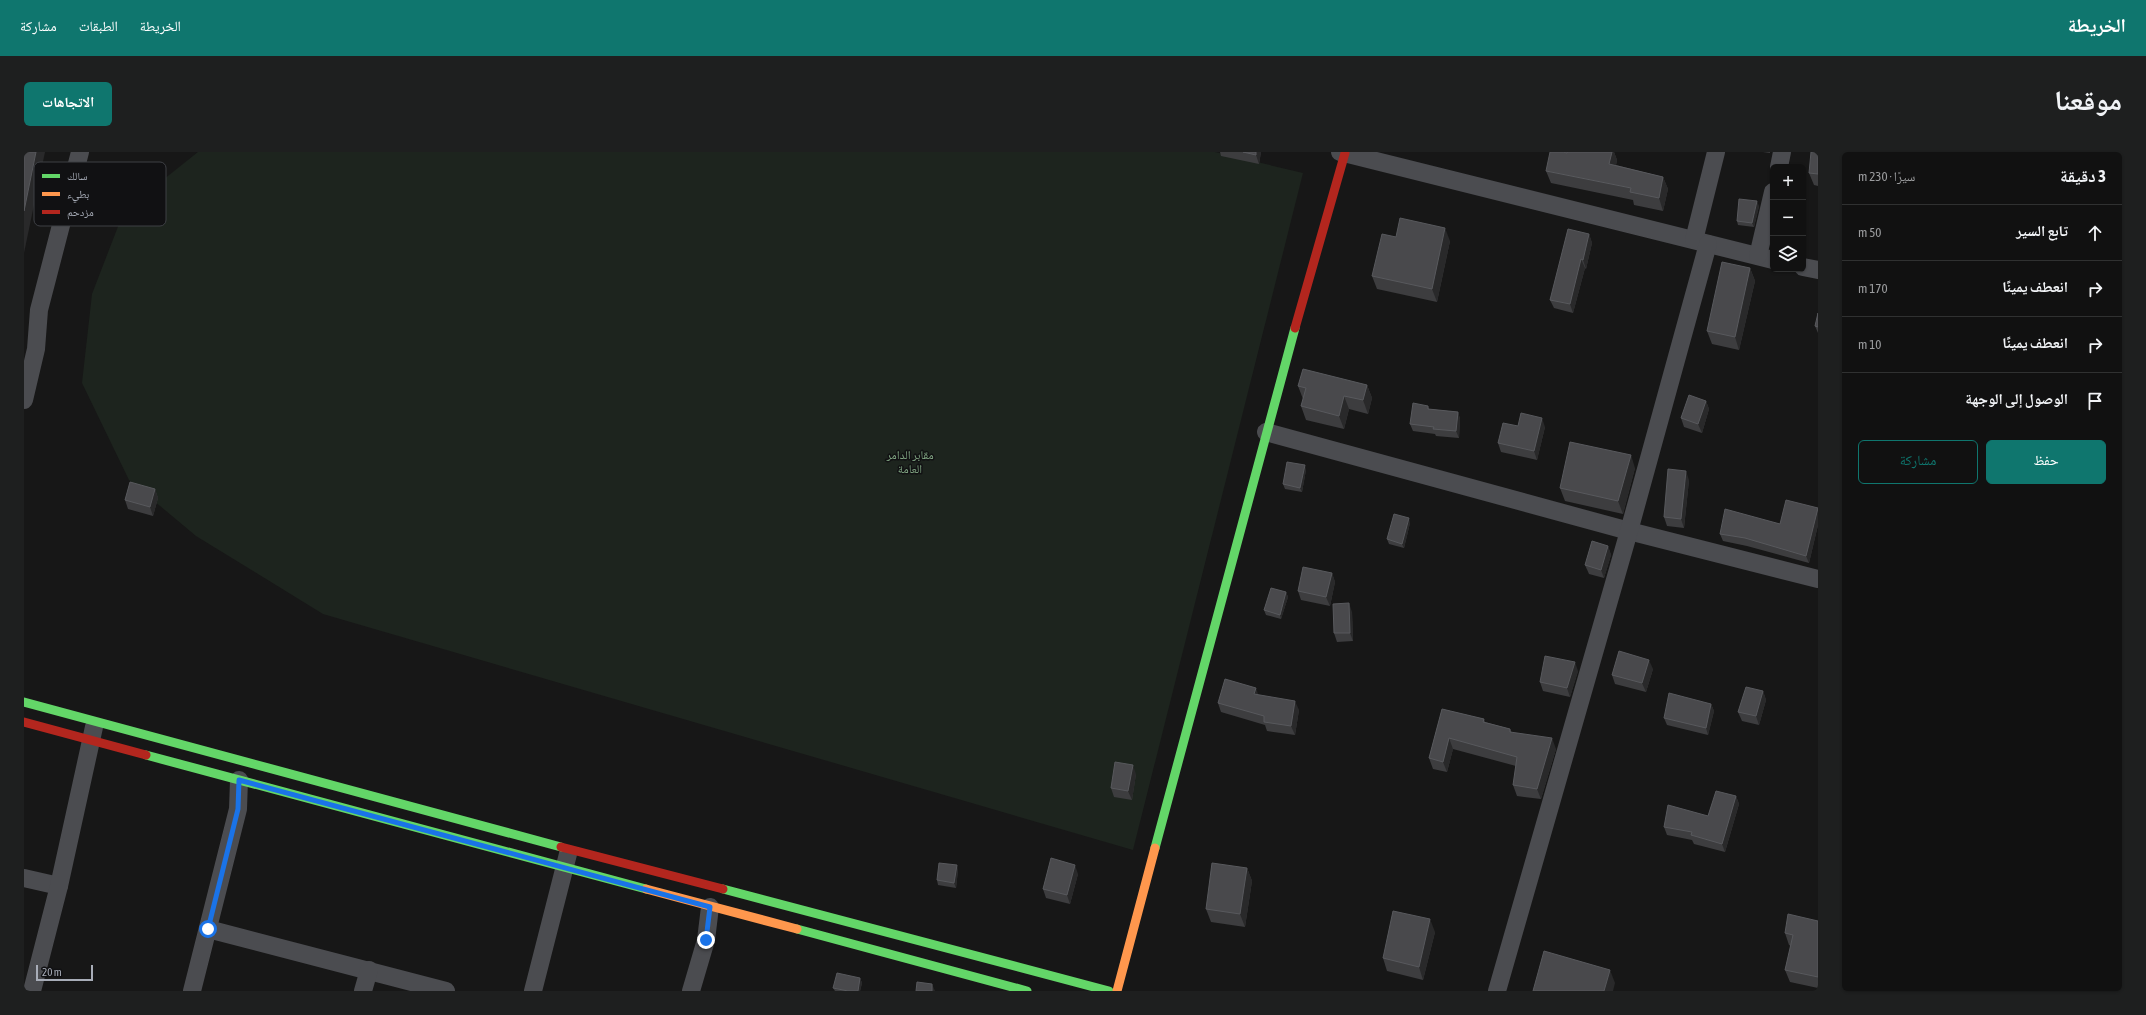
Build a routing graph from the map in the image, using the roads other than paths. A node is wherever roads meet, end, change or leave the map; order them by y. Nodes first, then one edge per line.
1 (80, 152) edge
2 (1716, 152) edge
3 (1782, 152) edge
4 (1342, 153) edge
5 (77, 162) edge
6 (1780, 164) edge
7 (1772, 200) edge
8 (57, 226) edge
9 (1701, 242) junction
10 (1766, 258) edge
11 (1806, 268) edge
12 (1818, 270) edge
13 (31, 309) edge
14 (24, 400) edge
15 (1266, 432) junction
16 (1629, 531) junction
17 (1818, 579) edge
18 (24, 702) edge
19 (24, 722) edge
20 (95, 722) junction
21 (90, 740) junction
22 (239, 780) junction
23 (570, 849) junction
24 (564, 867) junction
25 (24, 878) edge
26 (59, 886) junction
27 (710, 907) junction
28 (208, 929) junction
29 (369, 970) junction
30 (1045, 974) junction
31 (32, 991) edge
32 (192, 991) edge
33 (364, 991) edge
34 (446, 991) edge
35 (533, 991) edge
36 (691, 991) edge
37 (1027, 991) edge
38 (1033, 991) edge
39 (1109, 991) edge
40 (1117, 991) edge
41 (1497, 991) edge

1 - 5 street
2 - 9 street
3 - 6 street
4 - 9 street
4 - 15 main road
7 - 10 street
8 - 13 street
9 - 10 street
9 - 16 street
11 - 12 street
13 - 14 street
15 - 16 street
15 - 40 main road
16 - 17 street
16 - 41 street
18 - 20 main road
19 - 21 main road
20 - 21 street
20 - 23 main road
21 - 22 main road
21 - 26 street
22 - 24 main road
22 - 28 street
23 - 24 street
23 - 30 main road
24 - 27 main road
24 - 35 street
25 - 26 street
26 - 31 street
27 - 36 street
27 - 37 main road
28 - 29 street
28 - 32 street
29 - 33 street
29 - 34 street
30 - 38 street
30 - 39 main road

